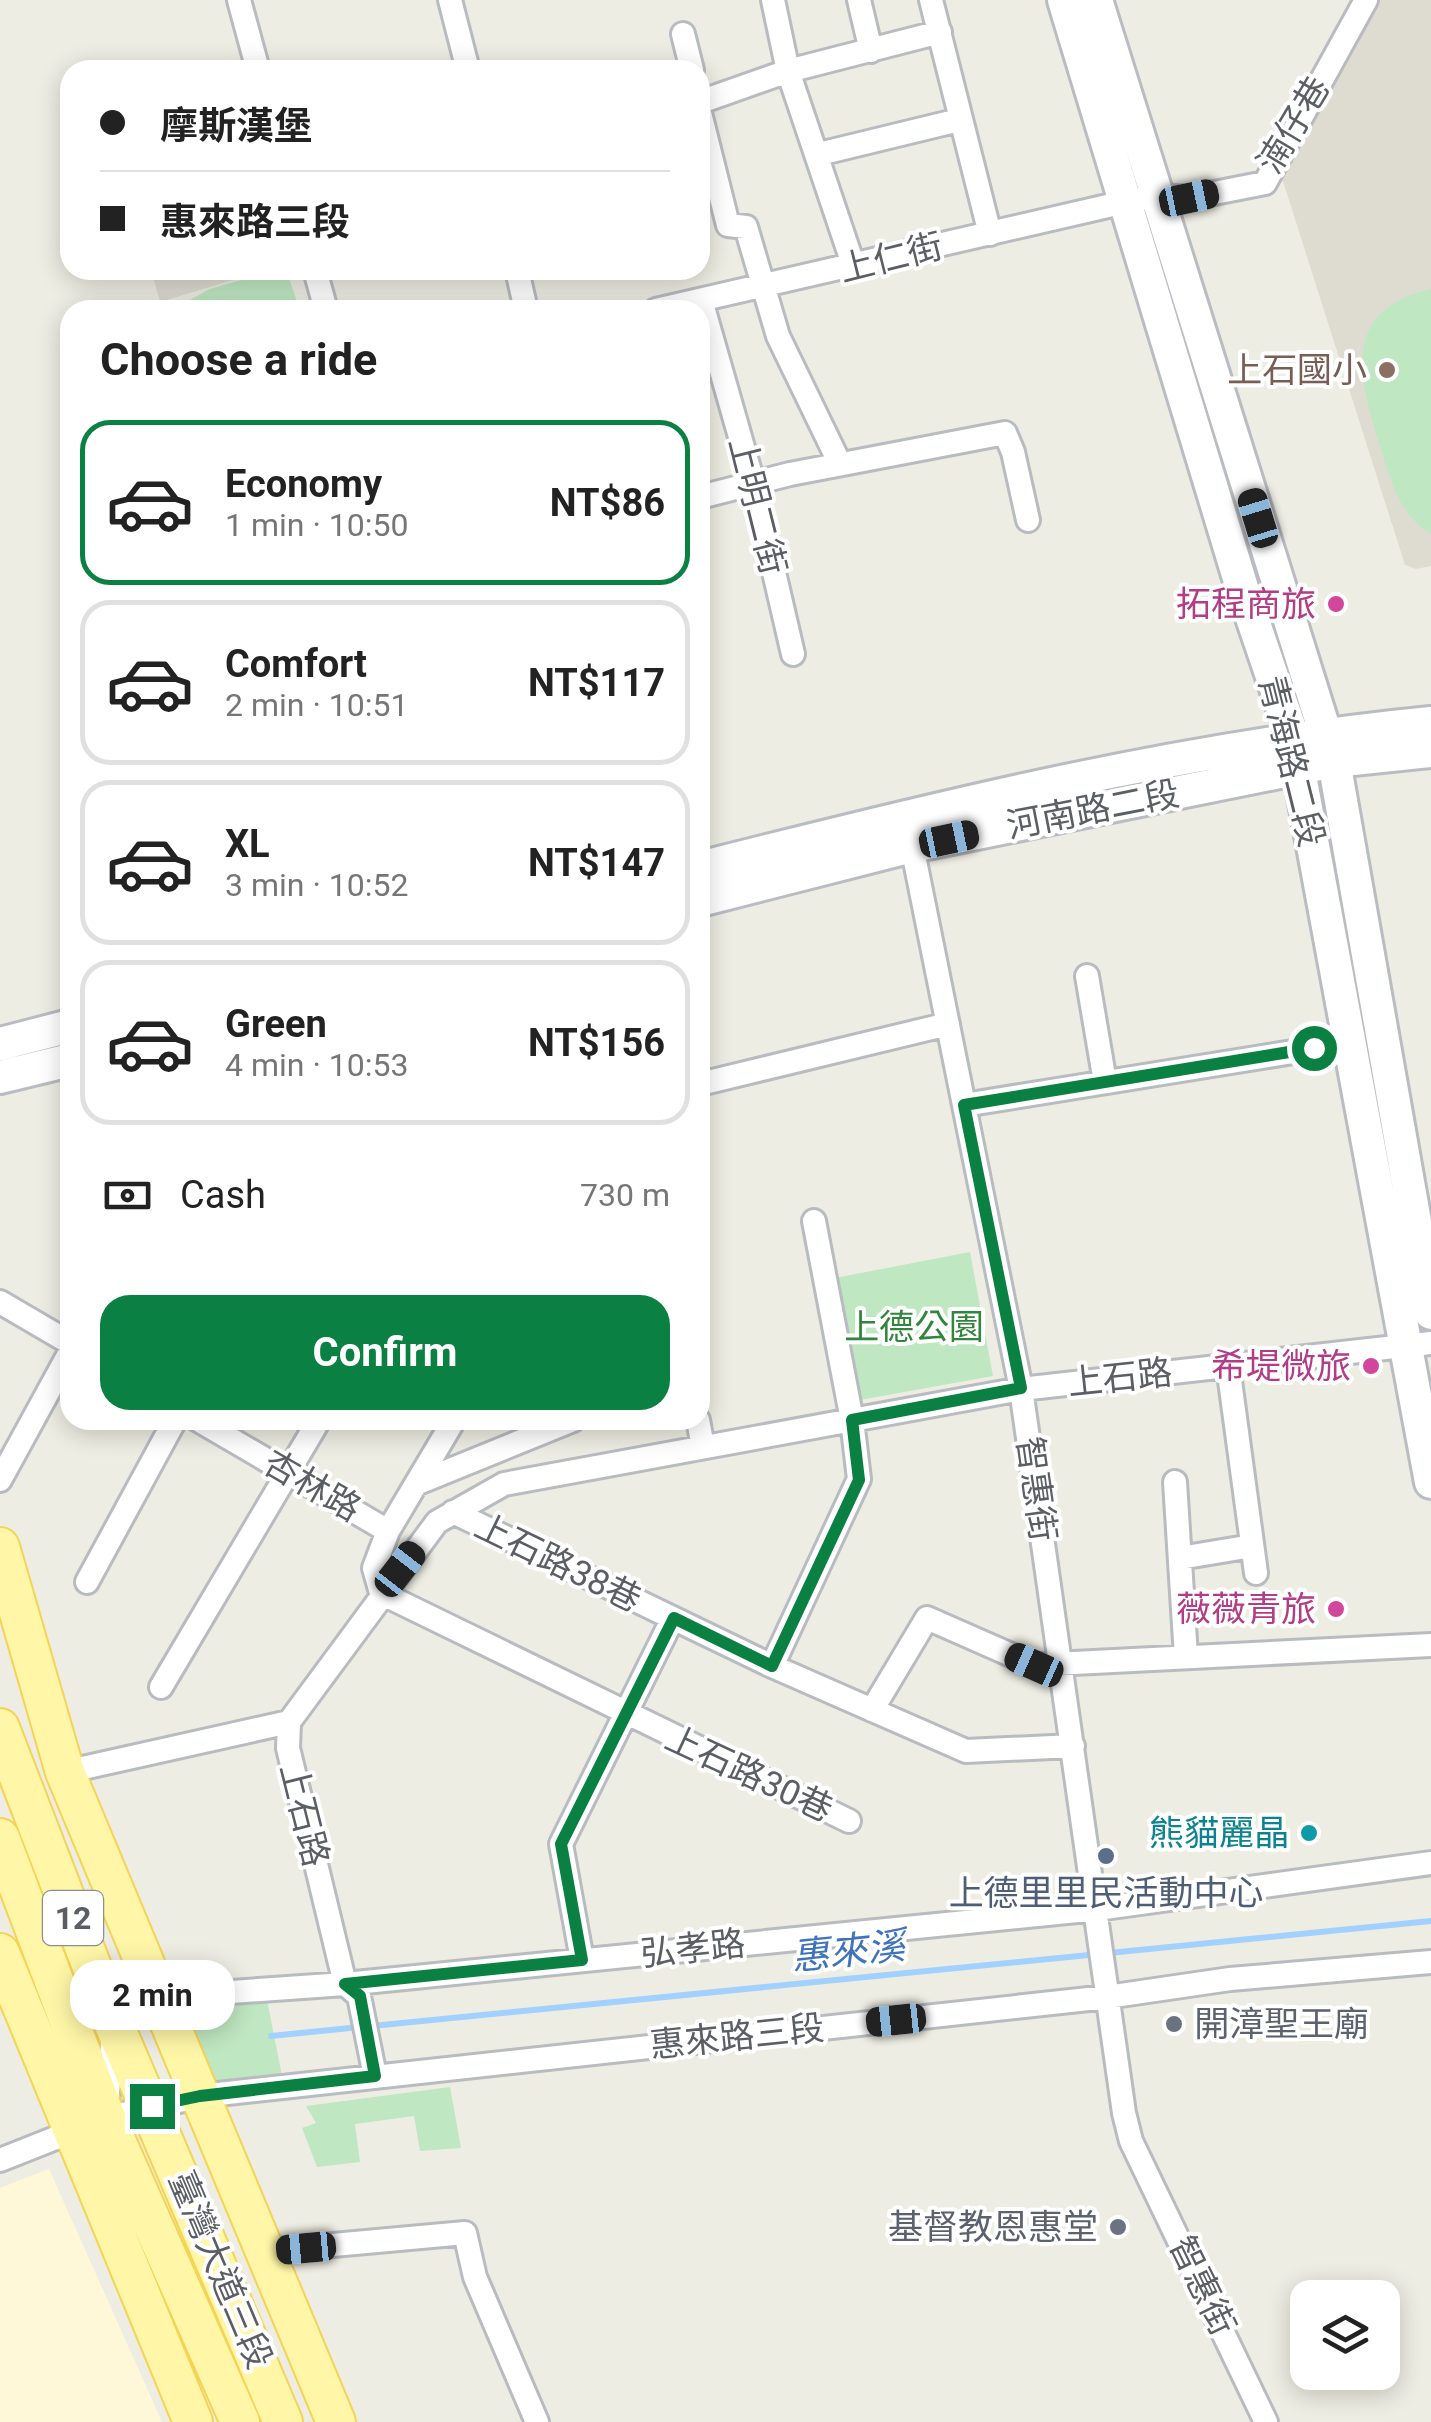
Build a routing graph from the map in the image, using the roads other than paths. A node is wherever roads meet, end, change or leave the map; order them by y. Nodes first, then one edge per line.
1 (239, 0) edge
2 (450, 0) edge
3 (773, 0) edge
4 (859, 0) edge
5 (931, 0) edge
6 (1064, 0) edge
7 (1096, 0) edge
8 (1366, 0) edge
9 (940, 32) junction
10 (683, 34) dead end
11 (871, 50) junction
12 (255, 60) edge
13 (465, 60) edge
14 (690, 60) edge
15 (788, 70) junction
16 (710, 98) edge
17 (959, 120) junction
18 (710, 153) edge
19 (820, 154) junction
20 (1158, 196) junction
21 (1125, 202) junction
22 (990, 234) junction
23 (854, 267) junction
24 (763, 287) junction
25 (701, 300) edge
26 (710, 332) edge
27 (840, 464) junction
28 (754, 486) junction
29 (710, 495) edge
30 (1028, 520) dead end
31 (793, 654) dead end
32 (1431, 723) edge
33 (1313, 750) junction
34 (1431, 750) edge
35 (909, 831) junction
36 (710, 866) edge
37 (710, 897) edge
38 (1087, 976) dead end
39 (948, 1024) junction
40 (60, 1029) edge
41 (1349, 1043) junction
42 (0, 1044) edge
43 (60, 1063) edge
44 (0, 1078) edge
45 (710, 1082) edge
46 (1105, 1082) junction
47 (964, 1105) junction
48 (814, 1221) dead end
49 (0, 1302) edge
50 (1431, 1313) edge
51 (60, 1337) edge
52 (1418, 1344) edge
53 (1228, 1366) junction
54 (60, 1370) edge
55 (1021, 1388) junction
56 (852, 1420) junction
57 (170, 1430) edge
58 (215, 1430) edge
59 (314, 1430) edge
60 (448, 1430) edge
61 (548, 1430) edge
62 (700, 1430) edge
63 (704, 1447) junction
64 (290, 1473) junction
65 (0, 1480) edge
66 (1175, 1482) dead end
67 (1431, 1482) edge
68 (418, 1483) junction
69 (453, 1512) junction
70 (388, 1531) junction
71 (0, 1546) edge
72 (1252, 1546) junction
73 (1180, 1558) junction
74 (1256, 1574) dead end
75 (87, 1582) dead end
76 (380, 1593) junction
77 (674, 1618) junction
78 (1431, 1645) edge
79 (1186, 1657) junction
80 (1060, 1662) junction
81 (772, 1666) junction
82 (161, 1687) dead end
83 (872, 1710) junction
84 (625, 1714) junction
85 (289, 1722) junction
86 (0, 1728) edge
87 (1072, 1746) junction
88 (65, 1772) junction
89 (850, 1821) dead end
90 (0, 1838) edge
91 (1431, 1864) edge
92 (1098, 1919) junction
93 (0, 1953) edge
94 (582, 1960) junction
95 (1431, 1962) edge
96 (1105, 1985) junction
97 (352, 1990) junction
98 (159, 1997) junction
99 (114, 2024) junction
100 (375, 2076) junction
101 (200, 2096) junction
102 (152, 2106) junction
103 (106, 2118) junction
104 (71, 2132) junction
105 (0, 2160) edge
106 (267, 2251) junction
107 (193, 2422) edge
108 (240, 2422) edge
109 (283, 2422) edge
110 (336, 2422) edge
111 (537, 2422) edge
112 (1266, 2422) edge

1 - 12 street
2 - 13 street
3 - 15 street
4 - 11 street
5 - 9 street
6 - 21 main road, 青海路二段
7 - 20 main road, 青海路二段
8 - 20 street, 湳仔巷
9 - 11 street
9 - 17 street
10 - 14 street
11 - 15 street
15 - 16 street
15 - 19 street
17 - 19 street
17 - 22 street
18 - 24 street
19 - 23 street
20 - 21 street, 湳仔巷
20 - 33 main road, 青海路二段
21 - 22 street, 上仁街
21 - 33 main road, 青海路二段
22 - 23 street, 上仁街
23 - 24 street, 上仁街
24 - 25 street, 上仁街
24 - 27 street
26 - 28 street, 上明二街
27 - 28 street
27 - 30 street
28 - 29 street
28 - 31 street, 上明二街
32 - 33 main road, 河南路二段
33 - 34 main road, 河南路二段
33 - 35 main road, 河南路二段
33 - 41 main road, 青海路二段
33 - 50 main road, 青海路二段
35 - 36 main road, 河南路二段
35 - 37 main road, 河南路二段
35 - 39 street, 智惠街
38 - 46 street
39 - 45 street
39 - 47 street, 智惠街
40 - 42 main road
41 - 46 street
41 - 52 main road, 青海路二段
43 - 44 main road
46 - 47 street
47 - 55 street, 智惠街
48 - 56 street
49 - 51 street
52 - 53 street, 上石路
52 - 67 main road, 青海路二段
53 - 55 street, 上石路
53 - 72 street
54 - 65 street
55 - 56 street, 上石路
55 - 80 street, 智惠街
56 - 63 street, 上石路
56 - 81 street
57 - 75 street
58 - 64 street, 杏林路
59 - 64 street
60 - 68 street
61 - 68 street, 杏林路
62 - 63 street
63 - 69 street, 上石路
64 - 70 street, 杏林路
64 - 82 street
66 - 73 street
68 - 70 street, 杏林路
69 - 76 street, 上石路
69 - 77 street, 上石路38巷
70 - 76 street
71 - 88 main road, 臺灣大道三段 / 12
72 - 73 street
72 - 74 street
73 - 79 street
76 - 84 street, 上石路30巷
76 - 85 street, 上石路
77 - 81 street, 上石路38巷
77 - 84 street
78 - 79 street
79 - 80 street
80 - 83 street
80 - 87 street, 智惠街
81 - 83 street, 上石路38巷
83 - 87 street, 上石路38巷
84 - 89 street, 上石路30巷
84 - 94 street
85 - 88 street
85 - 97 street, 上石路
86 - 99 main road, 臺灣大道三段 / 12
87 - 92 street, 智惠街
88 - 98 main road, 臺灣大道三段 / 12
90 - 103 main road, 臺灣大道三段 / 12
91 - 92 street, 弘孝路
92 - 94 street, 弘孝路
92 - 96 street, 智惠街
93 - 104 main road, 12
94 - 97 street, 弘孝路
95 - 96 street, 惠來路三段
96 - 100 street, 惠來路三段
96 - 112 street, 智惠街
97 - 98 street, 弘孝路
97 - 100 street, 上石路
98 - 99 street, 弘孝路
98 - 101 main road, 臺灣大道三段 / 12
99 - 102 main road, 臺灣大道三段 / 12
99 - 103 street
100 - 101 street, 惠來路三段
101 - 102 street, 惠來路三段
101 - 106 main road, 臺灣大道三段 / 12
102 - 103 street, 惠來路三段
102 - 109 main road, 臺灣大道三段 / 12
103 - 104 street, 惠來路三段
103 - 108 main road, 臺灣大道三段 / 12
104 - 105 street, 惠來路三段
104 - 107 main road, 12
106 - 110 main road, 臺灣大道三段 / 12
106 - 111 street

